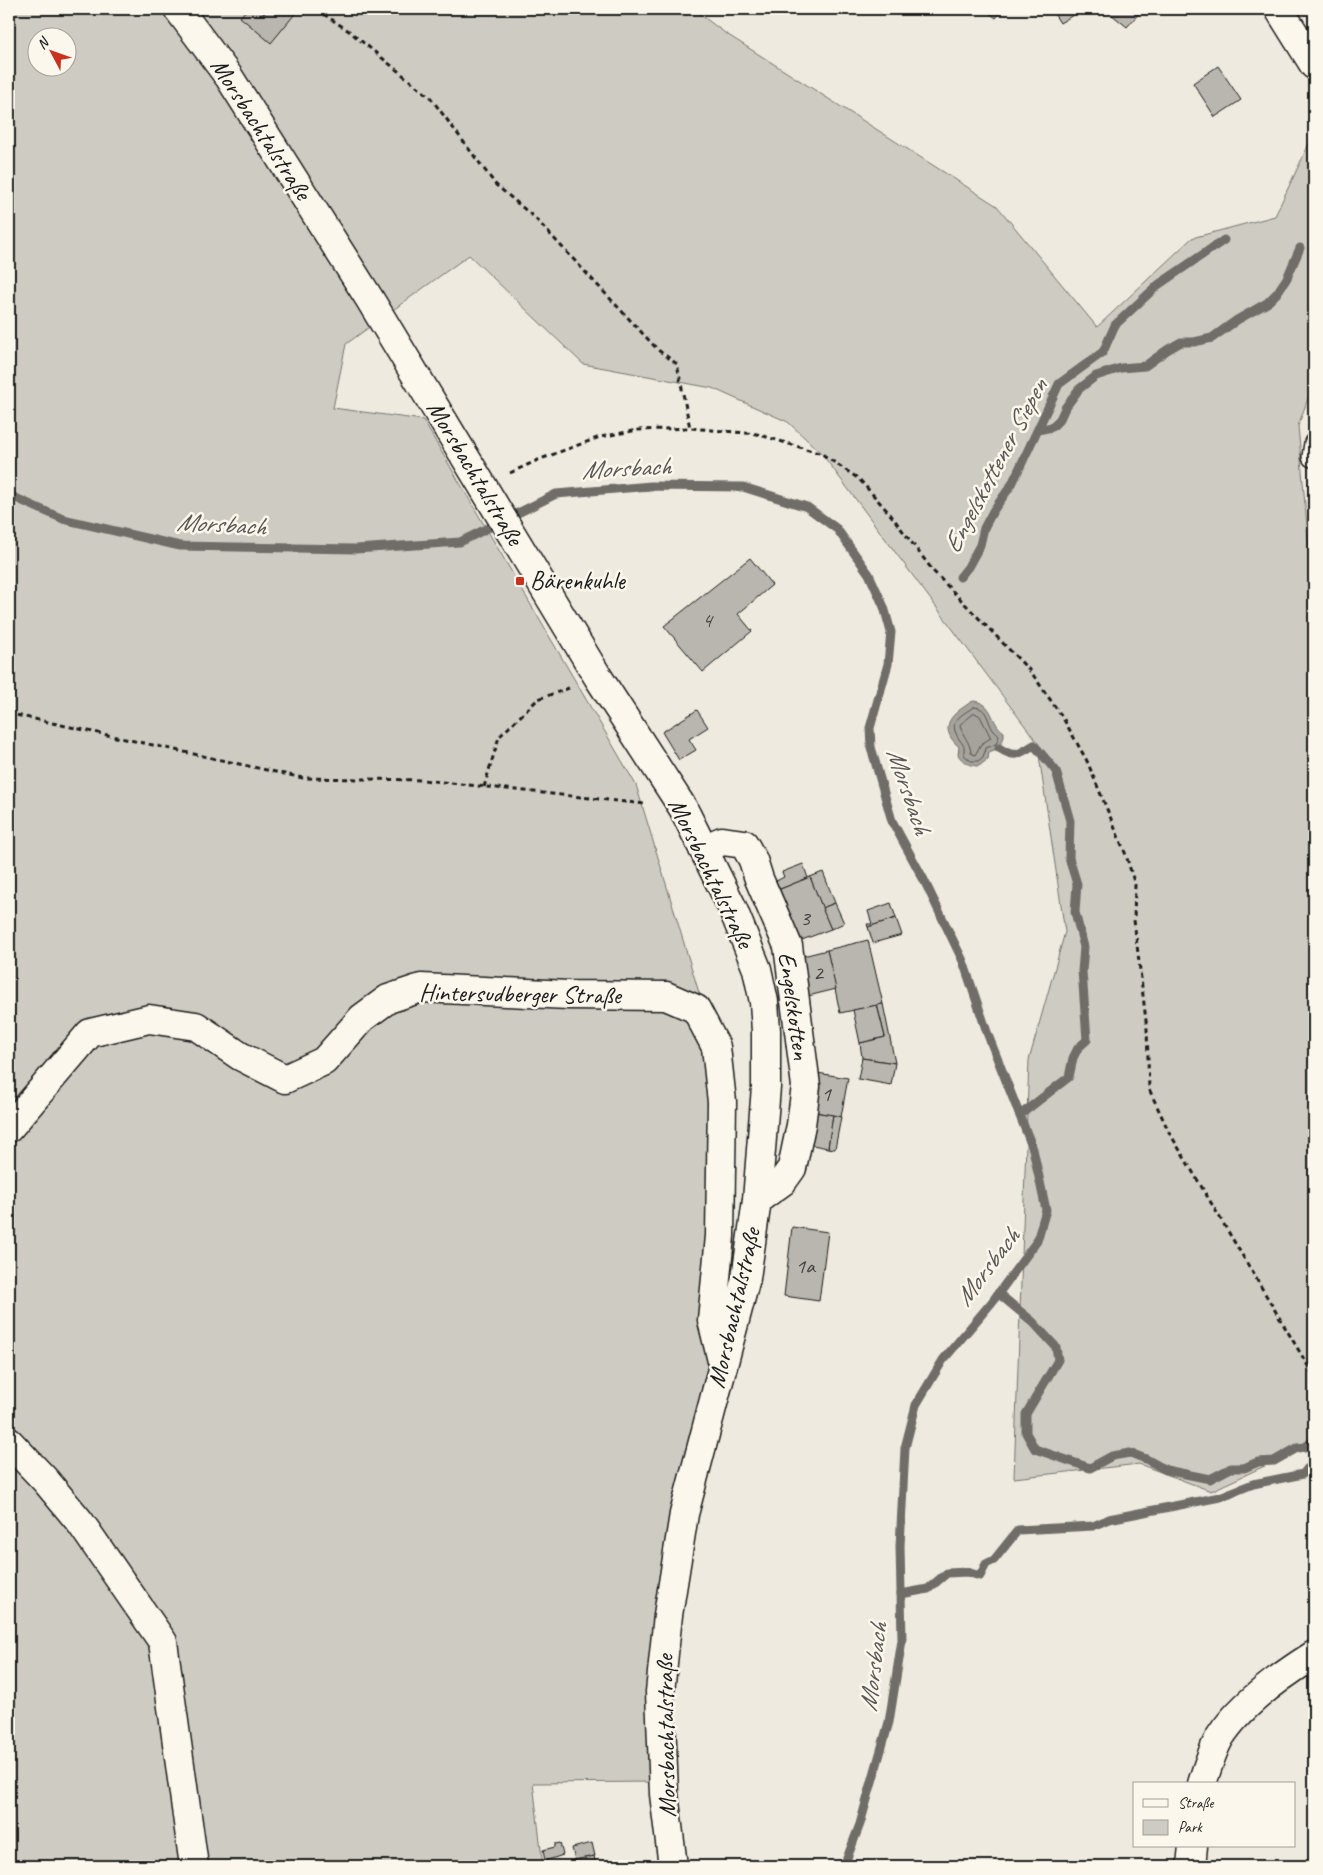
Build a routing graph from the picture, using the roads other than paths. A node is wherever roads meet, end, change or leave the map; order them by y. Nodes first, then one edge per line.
1 (178, 9) edge
2 (1279, 9) edge
3 (1314, 65) edge
4 (703, 849) junction
5 (9, 1128) edge
6 (757, 1200) junction
7 (723, 1365) junction
8 (9, 1442) edge
9 (1314, 1655) edge
10 (1203, 1782) edge
11 (1193, 1848) edge
12 (194, 1866) edge
13 (673, 1866) edge
14 (1191, 1866) edge

1 - 4 street, Morsbachtalstraße
2 - 3 street
4 - 6 street, Morsbachtalstraße
4 - 6 street, Engelskotten
5 - 7 street, Hintersudberger Straße
6 - 7 street, Morsbachtalstraße
7 - 13 street, Morsbachtalstraße
8 - 12 street
9 - 10 street
11 - 14 street

